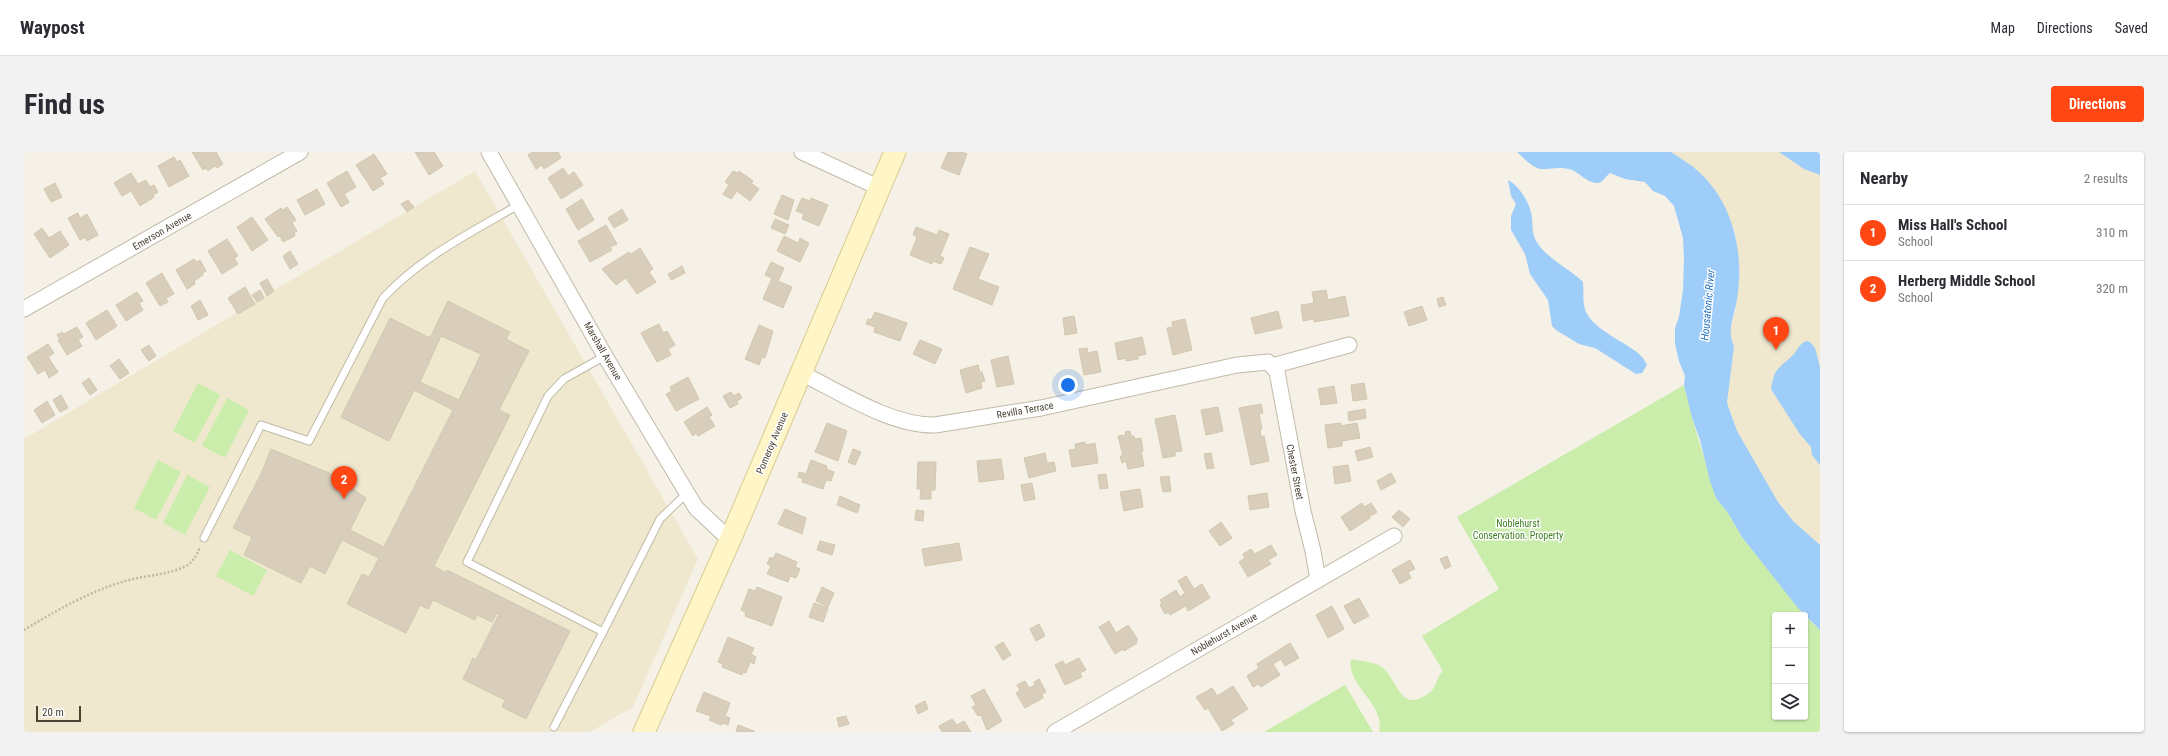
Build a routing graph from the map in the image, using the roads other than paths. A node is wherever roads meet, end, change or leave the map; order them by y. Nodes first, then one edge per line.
1 (300, 152) edge
2 (489, 152) edge
3 (802, 152) edge
4 (895, 152) edge
5 (880, 188) junction
6 (520, 204) junction
7 (24, 309) edge
8 (1349, 345) dead end
9 (605, 356) junction
10 (1272, 366) junction
11 (802, 373) junction
12 (687, 493) junction
13 (1394, 536) dead end
14 (204, 538) road end
15 (730, 540) junction
16 (1318, 580) junction
17 (603, 632) junction
18 (554, 727) dead end
19 (644, 732) edge
20 (1055, 732) edge

1 - 7 street, Emerson Avenue
2 - 6 street, Marshall Avenue
3 - 5 street
4 - 5 street, Pomeroy Avenue
5 - 11 street, Pomeroy Avenue
6 - 9 street, Marshall Avenue
6 - 14 lane
8 - 10 street, Revilla Terrace
9 - 12 street, Marshall Avenue
9 - 17 lane
10 - 11 street, Revilla Terrace
10 - 16 street, Chester Street
11 - 15 street, Pomeroy Avenue
12 - 15 street, Marshall Avenue
12 - 17 lane
13 - 16 street, Noblehurst Avenue
15 - 19 street, Pomeroy Avenue
16 - 20 street, Noblehurst Avenue
17 - 18 lane

